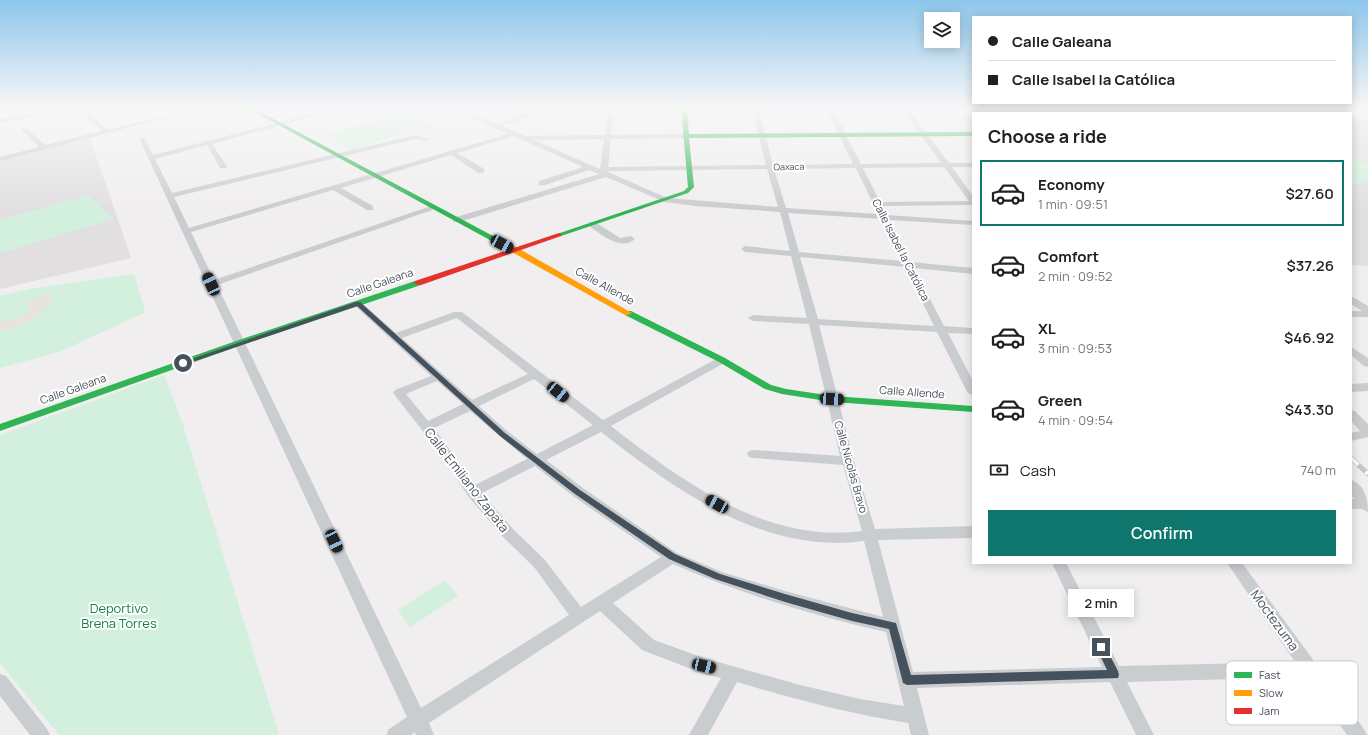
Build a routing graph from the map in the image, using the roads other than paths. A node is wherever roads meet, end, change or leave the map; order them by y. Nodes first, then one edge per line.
1 (38, 142) edge
2 (66, 142) edge
3 (144, 142) edge
4 (207, 142) edge
5 (208, 142) edge
6 (312, 142) edge
7 (394, 142) edge
8 (487, 142) edge
9 (534, 142) edge
10 (608, 142) edge
11 (687, 142) edge
12 (765, 142) edge
13 (846, 142) edge
14 (929, 142) edge
15 (44, 148) junction
16 (452, 153) junction
17 (339, 156) junction
18 (153, 157) junction
19 (0, 159) edge
20 (972, 164) edge
21 (947, 165) junction
22 (223, 166) dead end
23 (857, 166) junction
24 (590, 167) junction
25 (689, 168) junction
26 (770, 168) junction
27 (480, 171) dead end
28 (604, 172) junction
29 (375, 176) junction
30 (542, 183) dead end
31 (336, 188) junction
32 (169, 196) junction
33 (665, 200) junction
34 (972, 201) edge
35 (972, 202) edge
36 (878, 204) junction
37 (370, 208) dead end
38 (434, 208) junction
39 (783, 210) junction
40 (884, 218) junction
41 (456, 220) junction
42 (972, 223) edge
43 (592, 224) junction
44 (187, 232) junction
45 (631, 239) dead end
46 (745, 249) dead end
47 (513, 250) junction
48 (794, 254) junction
49 (910, 266) junction
50 (972, 271) edge
51 (211, 284) junction
52 (1352, 299) edge
53 (358, 304) junction
54 (1368, 312) edge
55 (1352, 314) edge
56 (753, 318) dead end
57 (813, 320) junction
58 (941, 329) junction
59 (972, 331) edge
60 (395, 337) junction
61 (239, 343) junction
62 (1352, 351) edge
63 (722, 360) junction
64 (1368, 364) edge
65 (536, 374) junction
66 (438, 377) junction
67 (1368, 387) edge
68 (1352, 388) edge
69 (972, 390) edge
70 (832, 399) junction
71 (470, 406) junction
72 (972, 409) edge
73 (1352, 415) edge
74 (602, 426) junction
75 (426, 427) junction
76 (0, 428) edge
77 (1368, 432) edge
78 (1352, 436) edge
79 (753, 454) dead end
80 (537, 459) junction
81 (848, 461) junction
82 (1352, 486) edge
83 (473, 492) junction
84 (1352, 504) edge
85 (1367, 505) edge
86 (972, 532) edge
87 (870, 535) junction
88 (672, 557) junction
89 (1059, 564) edge
90 (1235, 564) edge
91 (602, 603) junction
92 (580, 617) junction
93 (893, 626) junction
94 (1305, 661) edge
95 (1226, 672) edge
96 (734, 673) junction
97 (1114, 675) junction
98 (907, 680) junction
99 (0, 682) edge
100 (915, 716) junction
101 (1351, 725) edge
102 (421, 728) edge
103 (41, 735) edge
104 (395, 735) edge
105 (698, 735) edge
106 (920, 735) edge
107 (1145, 735) edge
108 (1358, 735) edge

1 - 15 street
2 - 15 street
3 - 18 street
4 - 18 street
5 - 22 street
6 - 17 main road, Calle Allende
7 - 17 street
8 - 16 street
9 - 24 street
10 - 28 street
11 - 25 main road, Calle Galeana
12 - 26 street, Calle Nicolás Bravo
13 - 23 street, Calle Isabel la Católica
14 - 21 street
15 - 19 street
16 - 27 street
16 - 29 street
17 - 29 main road, Calle Allende
17 - 32 street
18 - 32 street
20 - 21 street, Oaxaca
21 - 23 street, Oaxaca
21 - 34 street
23 - 26 street, Oaxaca
23 - 36 street, Calle Isabel la Católica
24 - 28 street
24 - 30 street
25 - 26 street, Oaxaca
25 - 28 street, Oaxaca
25 - 33 main road, Calle Galeana
26 - 39 street, Calle Nicolás Bravo
28 - 33 street
28 - 41 street
29 - 31 street
29 - 38 main road, Calle Allende
31 - 37 street
31 - 44 street
32 - 44 street
33 - 39 street
33 - 43 main road, Calle Galeana
35 - 36 street
36 - 40 street, Calle Isabel la Católica
38 - 41 main road, Calle Allende
38 - 51 street
39 - 40 street
39 - 48 street, Calle Nicolás Bravo
40 - 42 street
40 - 49 street, Calle Isabel la Católica
41 - 47 main road, Calle Allende
43 - 45 street
43 - 47 main road, Calle Galeana
44 - 51 street
46 - 48 street
47 - 53 main road, Calle Galeana
47 - 63 main road, Calle Allende
48 - 49 street
48 - 57 street, Calle Nicolás Bravo
49 - 50 street
49 - 58 street, Calle Isabel la Católica
51 - 61 street
52 - 54 street
53 - 60 street
53 - 61 main road, Calle Galeana
54 - 55 street
56 - 57 street
57 - 58 street
57 - 70 street, Calle Nicolás Bravo
58 - 59 street
58 - 69 street, Calle Isabel la Católica
60 - 65 street
60 - 66 street
61 - 76 main road, Calle Galeana
61 - 102 street
62 - 64 street
63 - 70 main road, Calle Allende
63 - 74 street
65 - 71 street
65 - 74 street
66 - 71 street
66 - 75 street, Calle Emiliano Zapata
67 - 68 street
70 - 72 main road, Calle Allende
70 - 81 street, Calle Nicolás Bravo
71 - 75 street
71 - 80 street
73 - 77 street
74 - 80 street
74 - 87 street
75 - 83 street, Calle Emiliano Zapata
77 - 78 street
79 - 81 street
80 - 83 street
80 - 88 street
81 - 87 street, Calle Nicolás Bravo
82 - 85 street
83 - 92 street, Calle Emiliano Zapata
84 - 85 street
86 - 87 street
87 - 93 street, Calle Nicolás Bravo
88 - 91 street
88 - 93 street
89 - 97 street
90 - 94 street, Moctezuma
91 - 92 street
91 - 96 street
92 - 102 street
93 - 98 street, Calle Nicolás Bravo
95 - 97 street
96 - 100 street
96 - 105 street
97 - 98 street
97 - 107 street
98 - 100 street, Calle Nicolás Bravo
99 - 103 street
100 - 106 street, Calle Nicolás Bravo
101 - 108 street, Moctezuma
102 - 104 street

